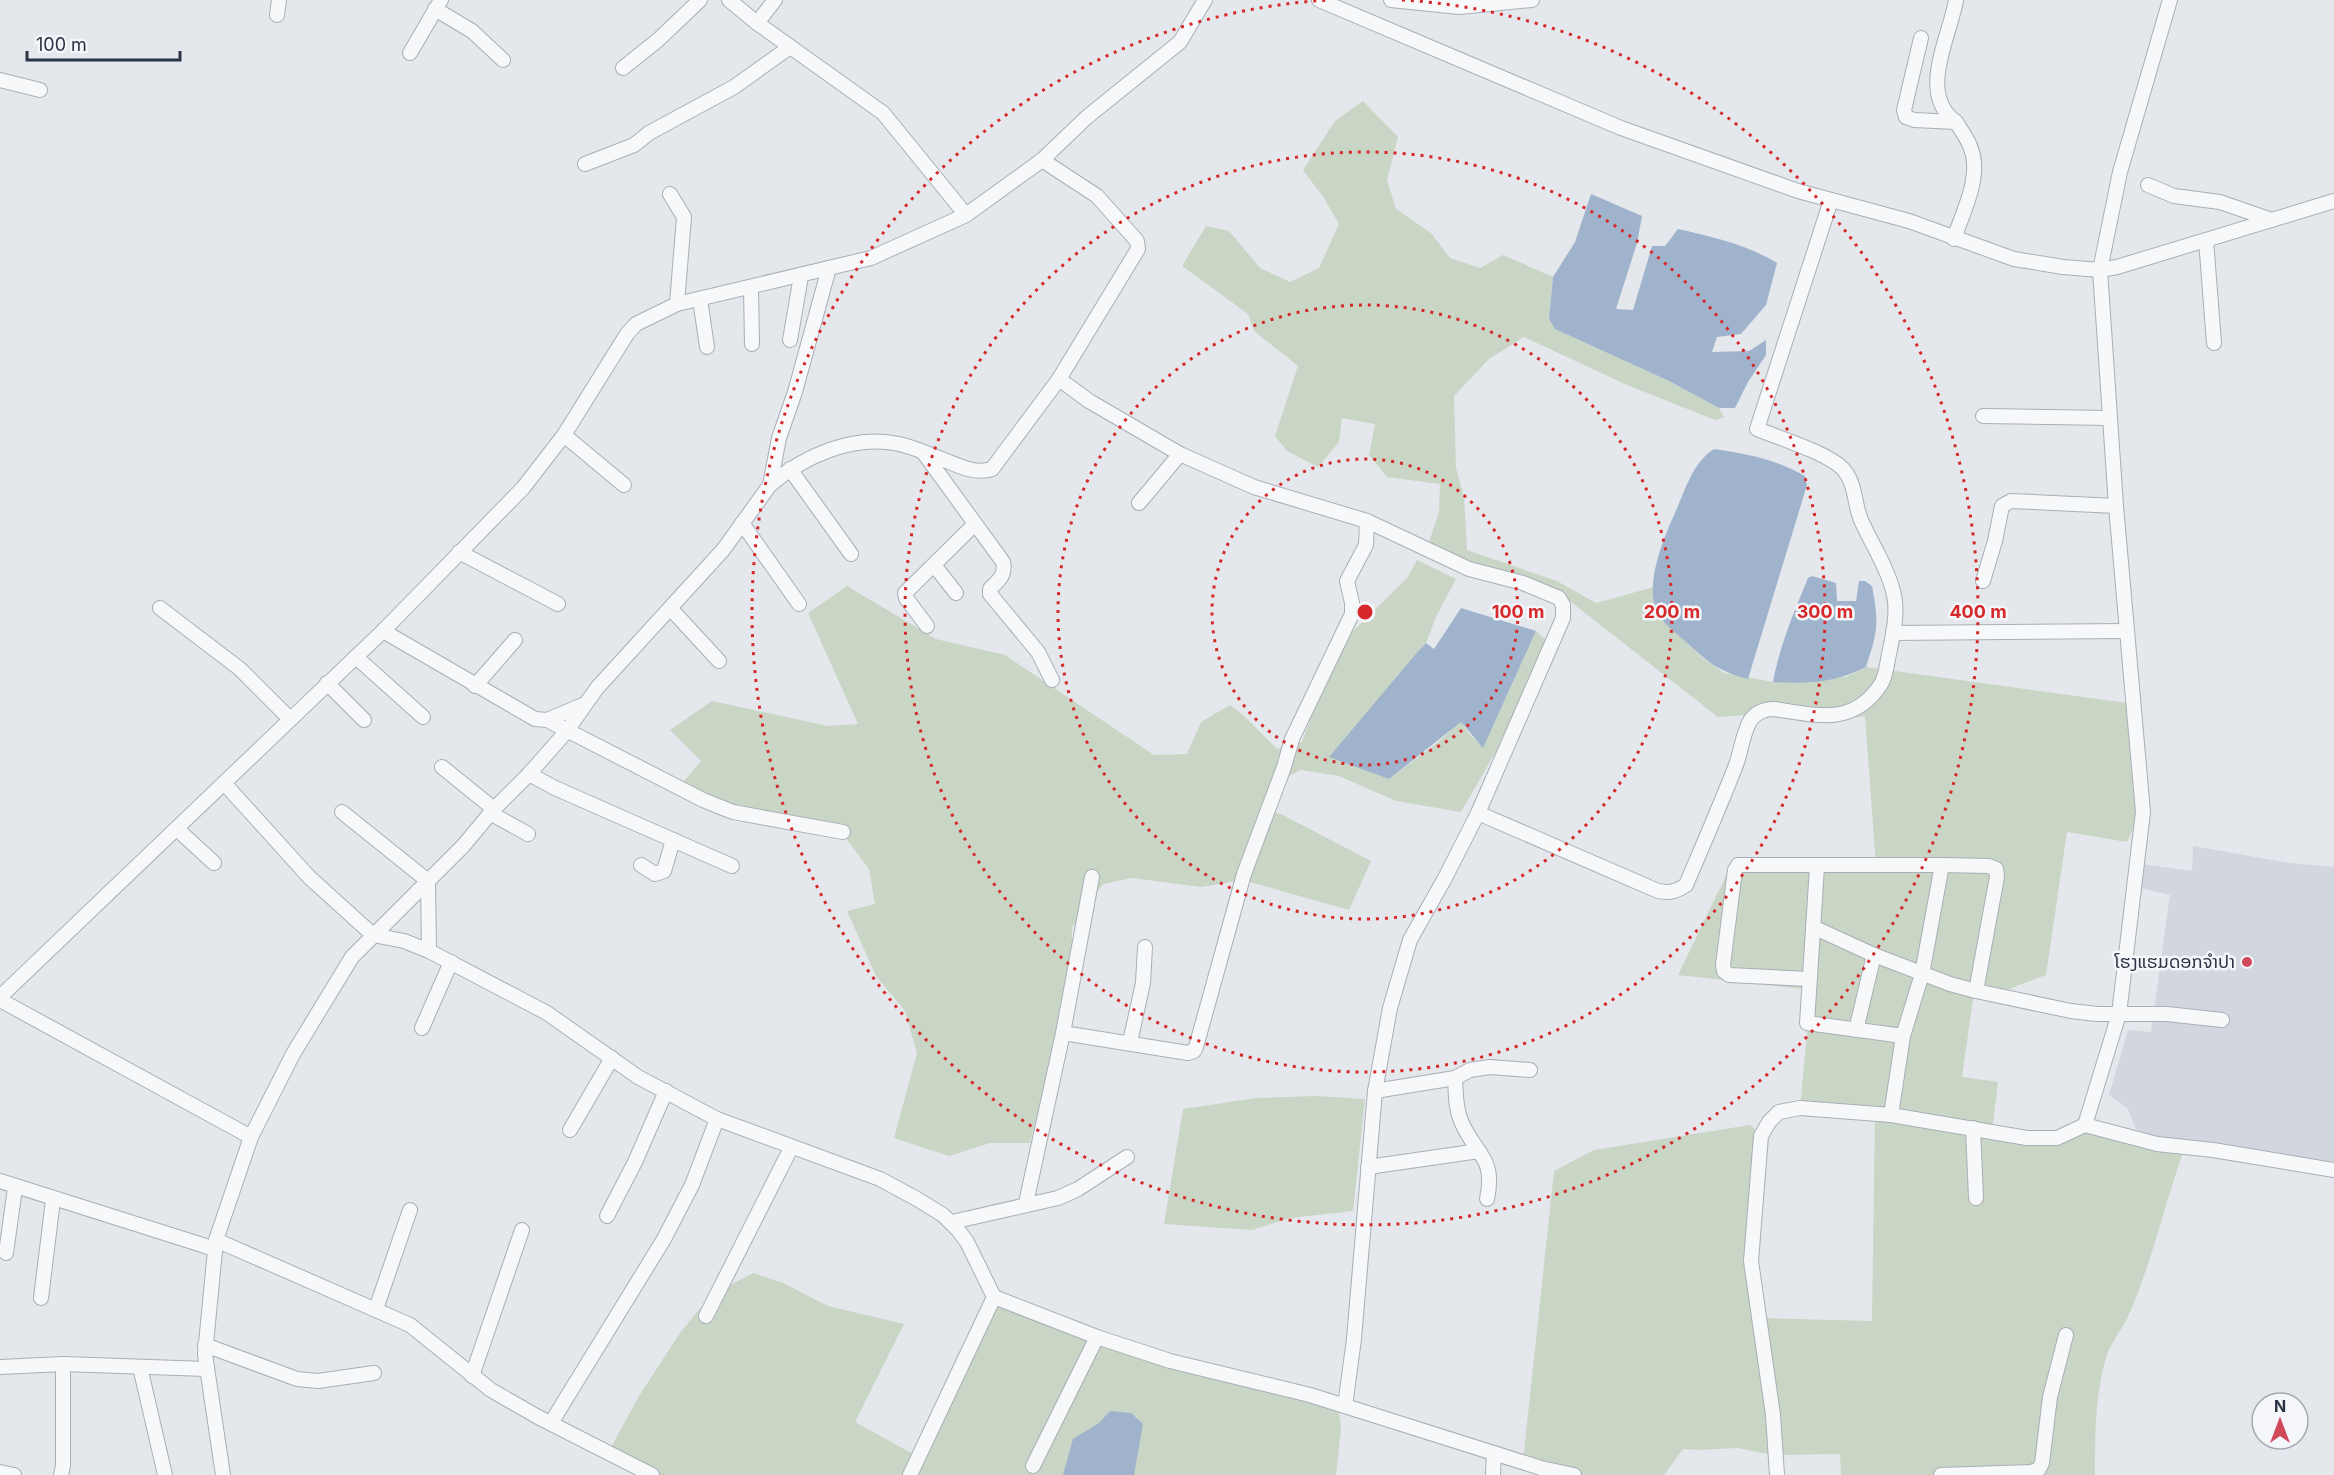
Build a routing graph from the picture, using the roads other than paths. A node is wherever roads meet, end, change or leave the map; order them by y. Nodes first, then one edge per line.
1 (279, 0) edge
2 (700, 0) edge
3 (729, 0) edge
4 (775, 0) edge
5 (1205, 0) edge
6 (1319, 0) edge
7 (1391, 0) edge
8 (1532, 0) edge
9 (1956, 0) edge
10 (2170, 0) edge
11 (438, 4) edge
12 (277, 15) dead end
13 (757, 23) junction
14 (1921, 38) dead end
15 (790, 46) junction
16 (410, 53) dead end
17 (503, 60) dead end
18 (623, 68) dead end
19 (0, 80) edge
20 (40, 90) dead end
21 (1956, 122) junction
22 (1042, 160) junction
23 (585, 164) dead end
24 (2148, 185) dead end
25 (670, 194) dead end
26 (1831, 200) junction
27 (2334, 201) edge
28 (966, 214) junction
29 (2272, 220) junction
30 (1954, 239) junction
31 (2206, 240) junction
32 (829, 268) junction
33 (2100, 270) junction
34 (801, 276) junction
35 (751, 288) junction
36 (700, 299) junction
37 (677, 304) junction
38 (790, 340) dead end
39 (2214, 343) dead end
40 (752, 344) dead end
41 (707, 347) dead end
42 (1059, 379) junction
43 (1983, 416) dead end
44 (2110, 417) junction
45 (564, 435) junction
46 (923, 452) junction
47 (1180, 454) junction
48 (790, 469) junction
49 (624, 485) dead end
50 (770, 485) junction
51 (1139, 503) dead end
52 (2116, 506) junction
53 (1367, 521) junction
54 (742, 523) junction
55 (975, 524) junction
56 (459, 552) junction
57 (851, 554) dead end
58 (934, 565) junction
59 (1983, 581) dead end
60 (956, 593) dead end
61 (558, 604) dead end
62 (799, 604) dead end
63 (160, 608) dead end
64 (671, 609) junction
65 (927, 626) dead end
66 (383, 631) junction
67 (2126, 631) junction
68 (1893, 633) junction
69 (515, 639) dead end
70 (356, 657) junction
71 (719, 661) dead end
72 (1052, 680) dead end
73 (327, 683) junction
74 (475, 686) junction
75 (585, 704) junction
76 (423, 717) dead end
77 (290, 719) junction
78 (364, 720) dead end
79 (547, 720) junction
80 (566, 732) junction
81 (442, 767) dead end
82 (529, 774) junction
83 (224, 783) junction
84 (492, 811) junction
85 (342, 812) dead end
86 (1478, 813) junction
87 (177, 829) junction
88 (843, 832) dead end
89 (528, 834) dead end
90 (673, 840) junction
91 (214, 863) dead end
92 (641, 865) dead end
93 (1942, 865) junction
94 (732, 866) dead end
95 (1817, 867) junction
96 (1092, 877) dead end
97 (428, 881) junction
98 (1813, 927) junction
99 (373, 935) junction
100 (1145, 947) dead end
101 (429, 951) junction
102 (1874, 955) junction
103 (451, 963) junction
104 (1922, 974) junction
105 (1810, 979) junction
106 (1976, 991) junction
107 (0, 998) edge
108 (2119, 1014) junction
109 (2222, 1020) dead end
110 (422, 1028) dead end
111 (1856, 1030) junction
112 (1063, 1033) junction
113 (1903, 1036) junction
114 (1130, 1042) junction
115 (612, 1058) junction
116 (1530, 1070) dead end
117 (1455, 1078) junction
118 (666, 1091) junction
119 (1375, 1091) junction
120 (1891, 1115) junction
121 (717, 1119) junction
122 (2085, 1125) junction
123 (1973, 1128) junction
124 (570, 1130) dead end
125 (251, 1137) junction
126 (791, 1148) junction
127 (1479, 1151) junction
128 (1127, 1158) dead end
129 (1368, 1167) junction
130 (2334, 1170) edge
131 (0, 1182) edge
132 (15, 1188) junction
133 (1976, 1198) dead end
134 (1487, 1199) dead end
135 (53, 1200) junction
136 (1026, 1203) junction
137 (410, 1210) dead end
138 (607, 1216) dead end
139 (952, 1222) junction
140 (522, 1230) dead end
141 (215, 1245) junction
142 (6, 1253) dead end
143 (994, 1297) junction
144 (42, 1298) dead end
145 (376, 1309) junction
146 (706, 1316) dead end
147 (2066, 1335) dead end
148 (1097, 1337) junction
149 (205, 1345) junction
150 (63, 1364) junction
151 (0, 1367) edge
152 (140, 1367) junction
153 (207, 1369) junction
154 (374, 1373) dead end
155 (472, 1376) junction
156 (1345, 1406) junction
157 (550, 1423) junction
158 (1494, 1453) junction
159 (1033, 1466) dead end
160 (0, 1472) edge
161 (14, 1475) edge
162 (61, 1475) edge
163 (165, 1475) edge
164 (223, 1475) edge
165 (652, 1475) edge
166 (910, 1475) edge
167 (1493, 1475) edge
168 (1574, 1475) edge
169 (1777, 1475) edge
170 (1941, 1475) edge

1 - 12 street
2 - 18 street
3 - 13 street
4 - 13 street
5 - 22 street
6 - 26 street
7 - 8 street
9 - 21 street
10 - 33 street
11 - 16 street
11 - 17 street
13 - 15 street
14 - 21 street
15 - 23 street
15 - 28 street
19 - 20 street
21 - 30 street
22 - 28 street
22 - 42 street
24 - 29 street
25 - 37 street
26 - 30 street
26 - 68 street
27 - 29 street
28 - 32 street
29 - 31 street
30 - 33 street
31 - 33 street
31 - 39 street
32 - 34 street
32 - 50 street
33 - 44 street
34 - 35 street
34 - 38 street
35 - 36 street
35 - 40 street
36 - 37 street
36 - 41 street
37 - 45 street
42 - 46 street
42 - 47 street
43 - 44 street
44 - 52 street
45 - 49 street
45 - 56 street
46 - 48 street
46 - 55 street
47 - 51 street
47 - 53 street
48 - 50 street
48 - 57 street
50 - 54 street
52 - 59 street
52 - 67 street
53 - 86 street
53 - 114 street
54 - 62 street
54 - 64 street
55 - 58 street
55 - 72 street
56 - 61 street
56 - 66 street
58 - 60 street
58 - 65 street
63 - 77 street
64 - 71 street
64 - 75 street
66 - 70 street
66 - 74 street
67 - 68 street
67 - 108 street
68 - 86 street
69 - 74 street
70 - 73 street
70 - 76 street
73 - 77 street
73 - 78 street
74 - 79 street
75 - 79 street
75 - 80 street
77 - 83 street
79 - 80 street
80 - 82 street
80 - 88 street
81 - 84 street
82 - 84 street
82 - 90 street
83 - 87 street
83 - 99 street
84 - 89 street
84 - 97 street
85 - 97 street
86 - 119 street
87 - 91 street
87 - 107 street
90 - 92 street
90 - 94 street
93 - 95 street
93 - 104 street
93 - 106 street
95 - 98 street
95 - 105 street
96 - 112 street
97 - 99 street
97 - 101 street
98 - 102 street
98 - 105 street
99 - 101 street
99 - 125 street
100 - 114 street
101 - 103 street
102 - 104 street
102 - 111 street
103 - 110 street
103 - 115 street
104 - 106 street
104 - 113 street
105 - 111 street
106 - 108 street
107 - 125 street
108 - 109 street
108 - 122 street
111 - 113 street
112 - 114 street
112 - 136 street
113 - 120 street
115 - 118 street
115 - 124 street
116 - 117 street
117 - 119 street
117 - 127 street
118 - 121 street
118 - 138 street
119 - 129 street
120 - 123 street
120 - 169 street
121 - 126 street
121 - 157 street
122 - 123 street
122 - 130 street
123 - 133 street
125 - 141 street
126 - 139 street
126 - 146 street
127 - 129 street
127 - 134 street
128 - 136 street
129 - 156 street
131 - 132 street
132 - 135 street
132 - 142 street
135 - 141 street
135 - 144 street
136 - 139 street
137 - 145 street
139 - 143 street
140 - 155 street
141 - 145 street
141 - 149 street
143 - 148 street
143 - 166 street
145 - 155 street
147 - 170 street
148 - 156 street
148 - 159 street
149 - 153 street
149 - 154 street
150 - 151 street
150 - 152 street
150 - 162 street
152 - 153 street
152 - 163 street
153 - 164 street
155 - 157 street
156 - 158 street
157 - 165 street
158 - 167 street
158 - 168 street
160 - 161 street

